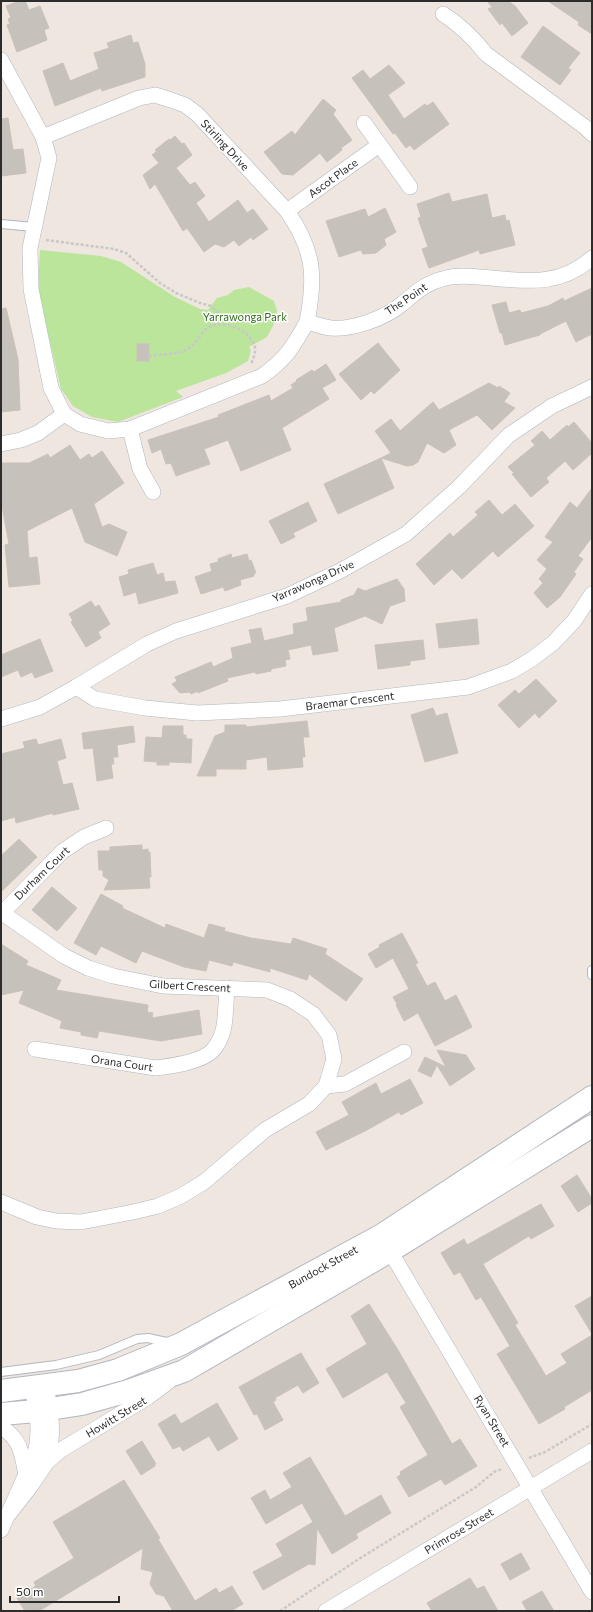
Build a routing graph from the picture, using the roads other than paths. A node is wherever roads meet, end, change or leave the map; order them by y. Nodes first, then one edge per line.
1 (443, 14) dead end
2 (1, 60) edge
3 (364, 123) dead end
4 (592, 134) edge
5 (43, 137) junction
6 (379, 145) junction
7 (410, 187) dead end
8 (286, 211) junction
9 (1, 224) edge
10 (33, 232) junction
11 (592, 258) edge
12 (307, 322) junction
13 (592, 387) edge
14 (64, 414) junction
15 (130, 429) junction
16 (1, 444) edge
17 (153, 492) dead end
18 (592, 594) edge
19 (76, 688) junction
20 (1, 719) edge
21 (106, 828) dead end
22 (1, 912) edge
23 (592, 970) edge
24 (592, 975) edge
25 (227, 988) junction
26 (35, 1049) dead end
27 (404, 1052) dead end
28 (326, 1086) junction
29 (592, 1097) edge
30 (592, 1126) edge
31 (1, 1202) edge
32 (390, 1251) junction
33 (181, 1344) junction
34 (184, 1371) junction
35 (1, 1372) edge
36 (39, 1387) junction
37 (1, 1391) edge
38 (44, 1410) junction
39 (1, 1414) edge
40 (1, 1427) edge
41 (592, 1451) edge
42 (47, 1462) junction
43 (26, 1475) junction
44 (531, 1488) junction
45 (9, 1514) junction
46 (1, 1530) edge
47 (592, 1592) edge
48 (326, 1611) edge

1 - 4 street
2 - 5 street
3 - 6 street
5 - 8 street, Stirling Drive
5 - 10 street
6 - 7 street
6 - 8 street, Ascot Place
8 - 12 street, Stirling Drive
9 - 10 lane
10 - 14 street
11 - 12 street, The Point
12 - 15 street
13 - 19 street, Yarrawonga Drive
14 - 15 street
14 - 16 street
15 - 17 street
18 - 19 street, Braemar Crescent
19 - 20 street, Yarrawonga Drive
21 - 22 street, Durham Court
22 - 25 street, Gilbert Crescent
23 - 24 lane
25 - 26 street, Orana Court
25 - 28 street, Gilbert Crescent
27 - 28 street
28 - 31 street, Gilbert Crescent
29 - 33 main road, Bundock Street
30 - 32 main road, Bundock Street
32 - 34 main road, Bundock Street
32 - 44 street, Ryan Street
33 - 35 lane
33 - 36 main road, Bundock Street
34 - 38 main road, Bundock Street
34 - 42 street, Howitt Street
36 - 37 main road, Bundock Street
36 - 38 street, Howitt Street
38 - 39 main road, Bundock Street
38 - 42 street, Howitt Street
38 - 43 street, Howitt Street
40 - 43 street
41 - 44 street, Primrose Street
42 - 45 street, Howitt Street
43 - 45 street, Howitt Street
44 - 47 street, Ryan Street
44 - 48 street, Primrose Street
45 - 46 street, Howitt Street

